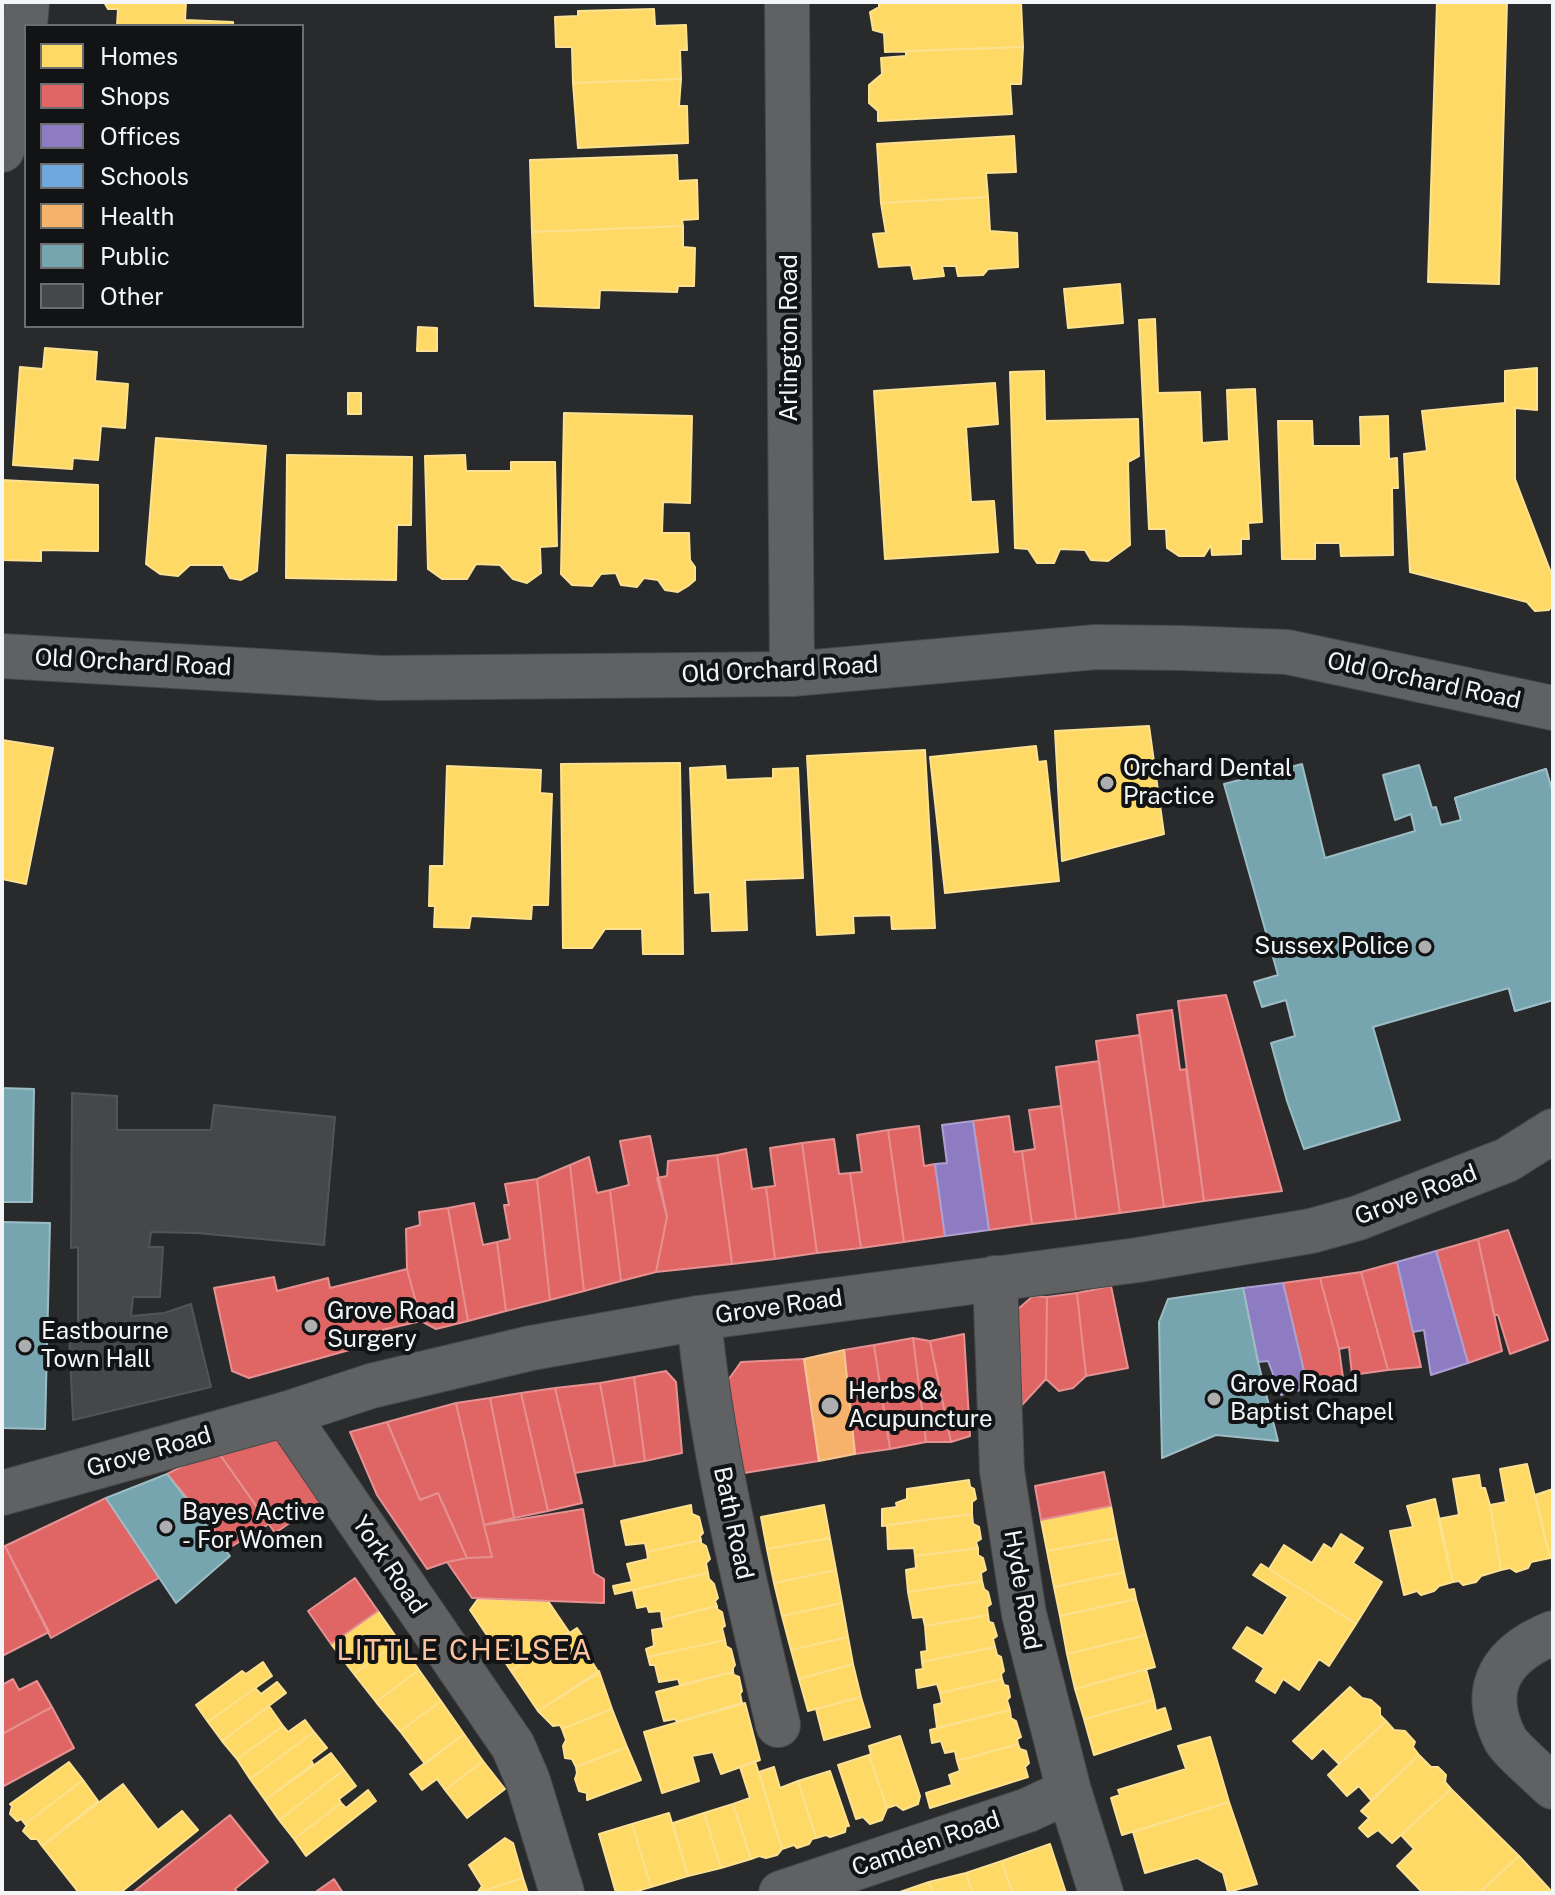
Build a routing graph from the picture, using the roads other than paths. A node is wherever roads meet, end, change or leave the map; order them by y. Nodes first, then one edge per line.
1 (27, 2) edge
2 (787, 2) edge
3 (25, 24) edge
4 (24, 36) edge
5 (2, 150) edge
6 (2, 656) edge
7 (792, 674) junction
8 (1553, 708) edge
9 (1553, 1131) edge
10 (995, 1278) junction
11 (699, 1318) junction
12 (286, 1414) junction
13 (2, 1493) edge
14 (1553, 1633) edge
15 (778, 1725) dead end
16 (1553, 1787) edge
17 (1069, 1791) junction
18 (562, 1893) edge
19 (781, 1893) edge
20 (1101, 1893) edge

1 - 3 street
2 - 7 street, Arlington Road
4 - 5 street
6 - 7 street, Old Orchard Road
7 - 8 street, Old Orchard Road
9 - 10 street, Grove Road
10 - 11 street, Grove Road
10 - 17 street, Hyde Road
11 - 12 street, Grove Road
11 - 15 street, Bath Road
12 - 13 street, Grove Road
12 - 18 street, York Road
14 - 16 street
17 - 19 street, Camden Road
17 - 20 street, Hyde Road

